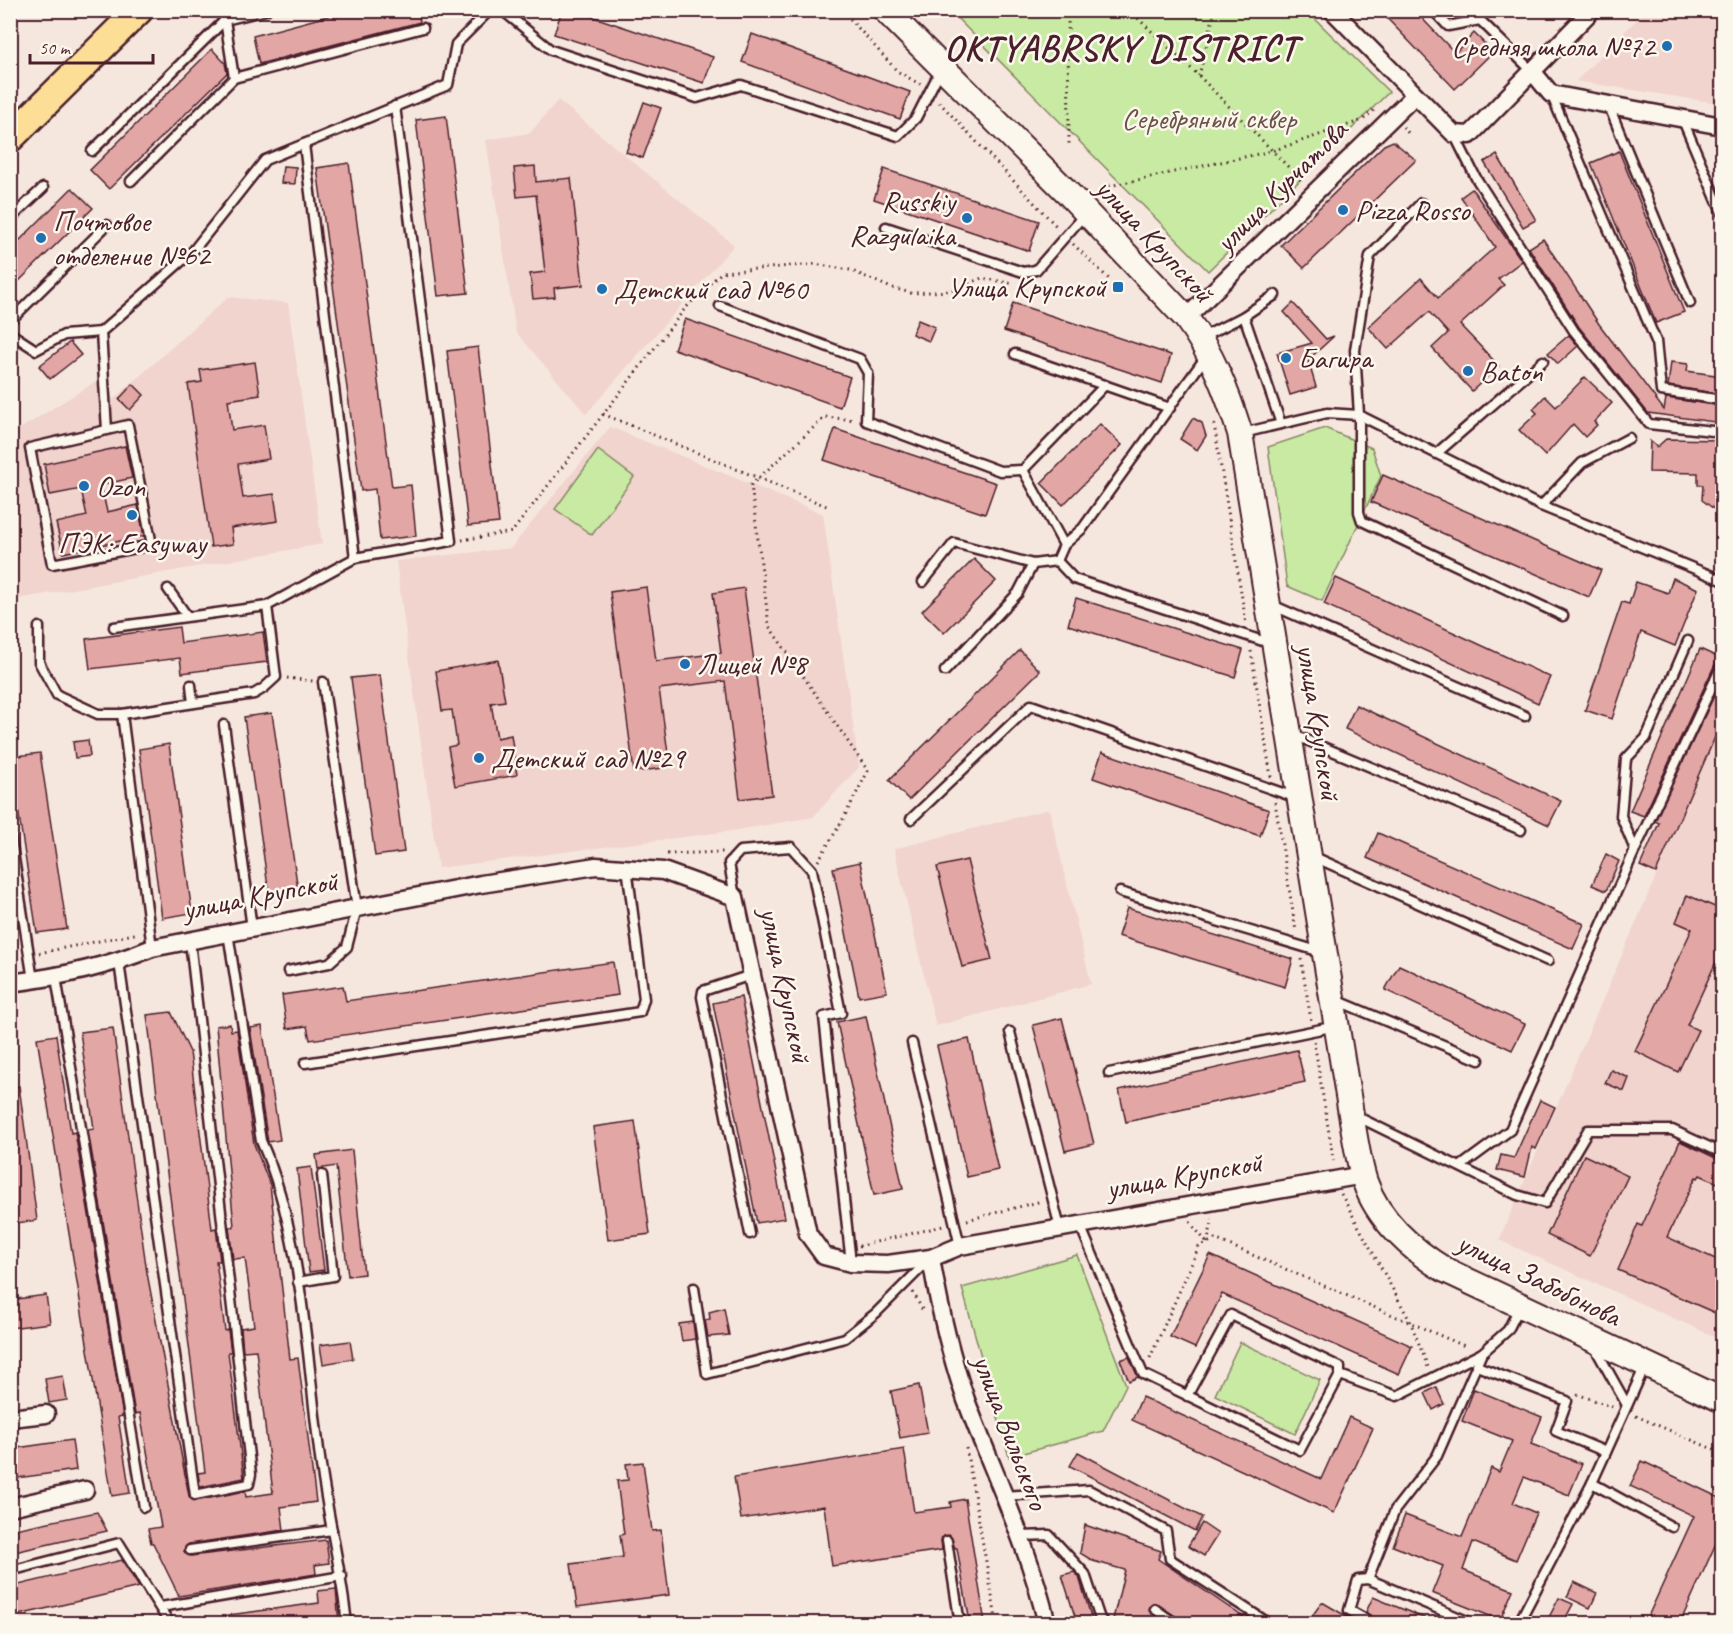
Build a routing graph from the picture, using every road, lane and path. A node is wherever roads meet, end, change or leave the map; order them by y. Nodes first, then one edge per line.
1 (219, 10) edge
2 (266, 10) edge
3 (490, 10) edge
4 (502, 10) edge
5 (842, 10) edge
6 (885, 10) edge
7 (1068, 10) edge
8 (1129, 10) edge
9 (1215, 10) edge
10 (1332, 10) edge
11 (1433, 10) edge
12 (1592, 10) edge
13 (134, 12) edge
14 (1480, 15) edge
15 (225, 20) junction
16 (423, 28) dead end
17 (942, 68) junction
18 (1532, 71) junction
19 (1199, 76) junction
20 (234, 78) junction
21 (930, 91) junction
22 (1551, 94) junction
23 (1415, 95) junction
24 (1607, 104) junction
25 (394, 106) junction
26 (1392, 116) junction
27 (1682, 117) junction
28 (1722, 126) edge
29 (1454, 134) junction
30 (1410, 135) dead end
31 (10, 138) edge
32 (303, 144) junction
33 (1069, 144) dead end
34 (92, 151) dead end
35 (1272, 151) junction
36 (131, 181) dead end
37 (1109, 186) dead end
38 (43, 188) dead end
39 (1313, 192) junction
40 (1421, 203) dead end
41 (1087, 212) junction
42 (1722, 213) edge
43 (10, 219) edge
44 (107, 225) dead end
45 (886, 227) dead end
46 (1066, 236) junction
47 (1074, 245) junction
48 (1066, 252) dead end
49 (1110, 280) dead end
50 (1016, 284) dead end
51 (1275, 295) dead end
52 (697, 296) junction
53 (1690, 303) dead end
54 (720, 306) joint
55 (1244, 316) junction
56 (1186, 318) junction
57 (10, 321) edge
58 (101, 332) junction
59 (10, 333) edge
60 (1205, 345) junction
61 (1016, 354) dead end
62 (1543, 361) dead end
63 (1105, 385) junction
64 (1722, 400) edge
65 (1170, 408) junction
66 (603, 414) junction
67 (1359, 415) junction
68 (866, 421) junction
69 (1281, 424) junction
70 (107, 430) junction
71 (1722, 432) edge
72 (1240, 434) junction
73 (1629, 438) dead end
74 (1437, 453) junction
75 (1023, 470) junction
76 (758, 480) junction
77 (1540, 506) junction
78 (829, 507) dead end
79 (451, 542) junction
80 (1064, 545) junction
81 (354, 558) junction
82 (1057, 561) junction
83 (1033, 564) junction
84 (1722, 580) edge
85 (923, 582) dead end
86 (168, 589) dead end
87 (1269, 604) junction
88 (267, 606) junction
89 (187, 616) junction
90 (1563, 616) dead end
91 (39, 627) dead end
92 (114, 627) dead end
93 (1688, 641) dead end
94 (1275, 645) junction
95 (1722, 665) edge
96 (945, 671) dead end
97 (276, 677) junction
98 (323, 682) joint
99 (191, 685) dead end
100 (193, 703) junction
101 (122, 714) junction
102 (1525, 716) dead end
103 (224, 725) dead end
104 (1289, 733) junction
105 (1300, 799) junction
106 (910, 819) dead end
107 (1521, 830) dead end
108 (10, 833) edge
109 (1635, 850) junction
110 (1309, 855) junction
111 (627, 867) junction
112 (812, 870) junction
113 (1120, 892) dead end
114 (735, 897) junction
115 (357, 908) junction
116 (252, 928) junction
117 (228, 933) junction
118 (190, 941) junction
119 (152, 948) junction
120 (1324, 953) junction
121 (119, 962) junction
122 (1548, 962) dead end
123 (288, 971) dead end
124 (751, 975) junction
125 (56, 977) junction
126 (33, 980) junction
127 (10, 983) edge
128 (1331, 998) junction
129 (1336, 1026) junction
130 (1010, 1032) dead end
131 (912, 1043) dead end
132 (1479, 1060) dead end
133 (305, 1064) dead end
134 (1109, 1073) dead end
135 (1351, 1114) junction
136 (1722, 1153) edge
137 (1461, 1166) junction
138 (1363, 1175) junction
139 (322, 1176) dead end
140 (1340, 1192) dead end
141 (1218, 1202) junction
142 (1180, 1209) junction
143 (1080, 1225) junction
144 (1060, 1228) junction
145 (750, 1234) dead end
146 (884, 1239) dead end
147 (1207, 1243) junction
148 (960, 1246) junction
149 (931, 1258) junction
150 (851, 1263) junction
151 (888, 1264) junction
152 (298, 1281) junction
153 (907, 1282) junction
154 (694, 1288) dead end
155 (1520, 1307) junction
156 (924, 1315) dead end
157 (1410, 1321) junction
158 (1590, 1340) junction
159 (1482, 1353) junction
160 (1477, 1366) junction
161 (1645, 1366) junction
162 (1143, 1374) junction
163 (1340, 1375) junction
164 (1432, 1376) junction
165 (1187, 1396) junction
166 (1722, 1400) edge
167 (1626, 1408) junction
168 (46, 1414) dead end
169 (10, 1418) edge
170 (965, 1442) dead end
171 (1606, 1452) junction
172 (1722, 1454) edge
173 (1592, 1483) junction
174 (84, 1490) dead end
175 (1004, 1496) junction
176 (10, 1507) edge
177 (144, 1507) dead end
178 (1672, 1527) dead end
179 (332, 1530) junction
180 (1022, 1536) junction
181 (948, 1541) dead end
182 (190, 1550) dead end
183 (10, 1571) edge
184 (342, 1576) junction
185 (1368, 1579) junction
186 (161, 1607) junction
187 (1155, 1609) dead end
188 (170, 1623) edge
189 (347, 1623) edge
190 (960, 1623) edge
191 (997, 1623) edge
192 (1047, 1623) edge
193 (1106, 1623) edge
194 (1176, 1623) edge
195 (1270, 1623) edge
196 (1374, 1623) edge
197 (1474, 1623) edge
198 (1518, 1623) edge

1 - 15 lane
2 - 15 lane
3 - 25 lane
4 - 21 lane
5 - 21 path
6 - 17 street, улица Крупской
7 - 33 path
8 - 19 path
9 - 19 path
10 - 23 street
11 - 14 lane
12 - 18 street
13 - 31 main road
14 - 18 lane
15 - 20 lane
15 - 34 lane
16 - 20 lane
17 - 21 lane
17 - 41 street, улица Крупской
18 - 22 street
18 - 29 street
19 - 35 path
20 - 36 lane
21 - 46 path
22 - 24 street
22 - 64 lane
23 - 26 street, улица Курчатова
23 - 29 street
24 - 27 street
24 - 53 lane
25 - 32 lane
25 - 79 lane
26 - 30 path
26 - 35 path
26 - 39 street, улица Курчатова
27 - 28 street
27 - 42 lane
29 - 71 lane
32 - 58 lane
32 - 81 lane
35 - 37 path
35 - 39 path
38 - 43 lane
39 - 56 street, улица Курчатова
40 - 67 lane
41 - 46 lane
41 - 56 street, улица Крупской
44 - 57 lane
45 - 46 lane
46 - 47 path
47 - 48 path
47 - 49 path
50 - 52 path
51 - 55 lane
52 - 54 path
52 - 66 path
54 - 68 lane
55 - 60 lane
55 - 69 lane
56 - 60 street, улица Крупской
58 - 59 lane
58 - 70 lane
60 - 65 lane
60 - 72 street, улица Крупской
61 - 63 lane
62 - 74 lane
63 - 65 lane
63 - 75 lane
65 - 80 lane
66 - 76 path
66 - 79 path
67 - 69 lane
67 - 74 lane
67 - 90 lane
68 - 75 lane
68 - 76 path
69 - 72 lane
70 - 70 lane
72 - 87 street, улица Крупской
73 - 77 lane
74 - 77 lane
75 - 80 lane
76 - 78 path
76 - 112 path
77 - 84 lane
79 - 81 lane
80 - 82 lane
81 - 88 lane
82 - 83 lane
82 - 94 lane
83 - 85 lane
83 - 96 lane
86 - 89 lane
87 - 94 street, улица Крупской
87 - 102 lane
88 - 89 lane
88 - 97 lane
89 - 92 lane
91 - 101 lane
93 - 109 lane
94 - 104 street, улица Крупской
95 - 109 lane
97 - 98 path
97 - 100 lane
98 - 115 lane
99 - 100 lane
100 - 101 lane
101 - 119 lane
103 - 116 lane
104 - 105 street, улица Крупской
104 - 107 lane
105 - 106 lane
105 - 110 street, улица Крупской
108 - 126 lane
109 - 137 lane
110 - 120 street, улица Крупской
110 - 122 lane
111 - 114 street, улица Крупской
111 - 115 street, улица Крупской
111 - 133 lane
112 - 114 lane
112 - 150 lane
113 - 120 lane
114 - 124 street, улица Крупской
115 - 116 street, улица Крупской
115 - 123 lane
116 - 117 street, улица Крупской
117 - 118 street, улица Крупской
117 - 152 lane
118 - 119 street, улица Крупской
118 - 121 lane
119 - 121 street, улица Крупской
120 - 128 street, улица Крупской
121 - 125 street, улица Крупской
124 - 145 lane
124 - 150 street, улица Крупской
125 - 126 street, улица Крупской
125 - 177 lane
126 - 127 street, улица Крупской
128 - 129 street, улица Крупской
128 - 132 lane
129 - 134 lane
129 - 135 street, улица Крупской
130 - 144 lane
131 - 148 lane
135 - 137 lane
135 - 138 street, улица Крупской
136 - 137 lane
138 - 141 street, улица Крупской
138 - 155 street, улица Забобонова
139 - 152 lane
140 - 157 path
141 - 142 street, улица Крупской
141 - 147 path
142 - 143 street, улица Крупской
142 - 147 path
143 - 144 street, улица Крупской
143 - 162 lane
144 - 148 street, улица Крупской
146 - 151 path
147 - 157 path
147 - 162 path
148 - 149 street, улица Крупской
149 - 151 street, улица Крупской
149 - 153 lane
149 - 175 street, улица Вильского
150 - 151 street, улица Крупской
152 - 179 lane
153 - 154 lane
153 - 156 path
155 - 158 street, улица Забобонова
155 - 159 lane
157 - 159 path
157 - 164 path
158 - 161 street, улица Забобонова
158 - 167 lane
159 - 160 lane
159 - 164 lane
160 - 171 lane
160 - 185 lane
161 - 166 street, улица Забобонова
161 - 167 lane
162 - 165 lane
163 - 164 lane
163 - 165 lane
163 - 165 lane
167 - 171 lane
167 - 172 path
168 - 169 street
170 - 191 path
171 - 173 lane
173 - 178 lane
173 - 198 lane
174 - 176 street
175 - 180 street, улица Вильского
175 - 195 lane
179 - 182 lane
179 - 184 lane
180 - 192 street, улица Вильского
180 - 193 lane
181 - 190 lane
183 - 186 lane
184 - 186 lane
184 - 189 lane
185 - 196 lane
185 - 197 lane
186 - 188 lane
187 - 194 lane

